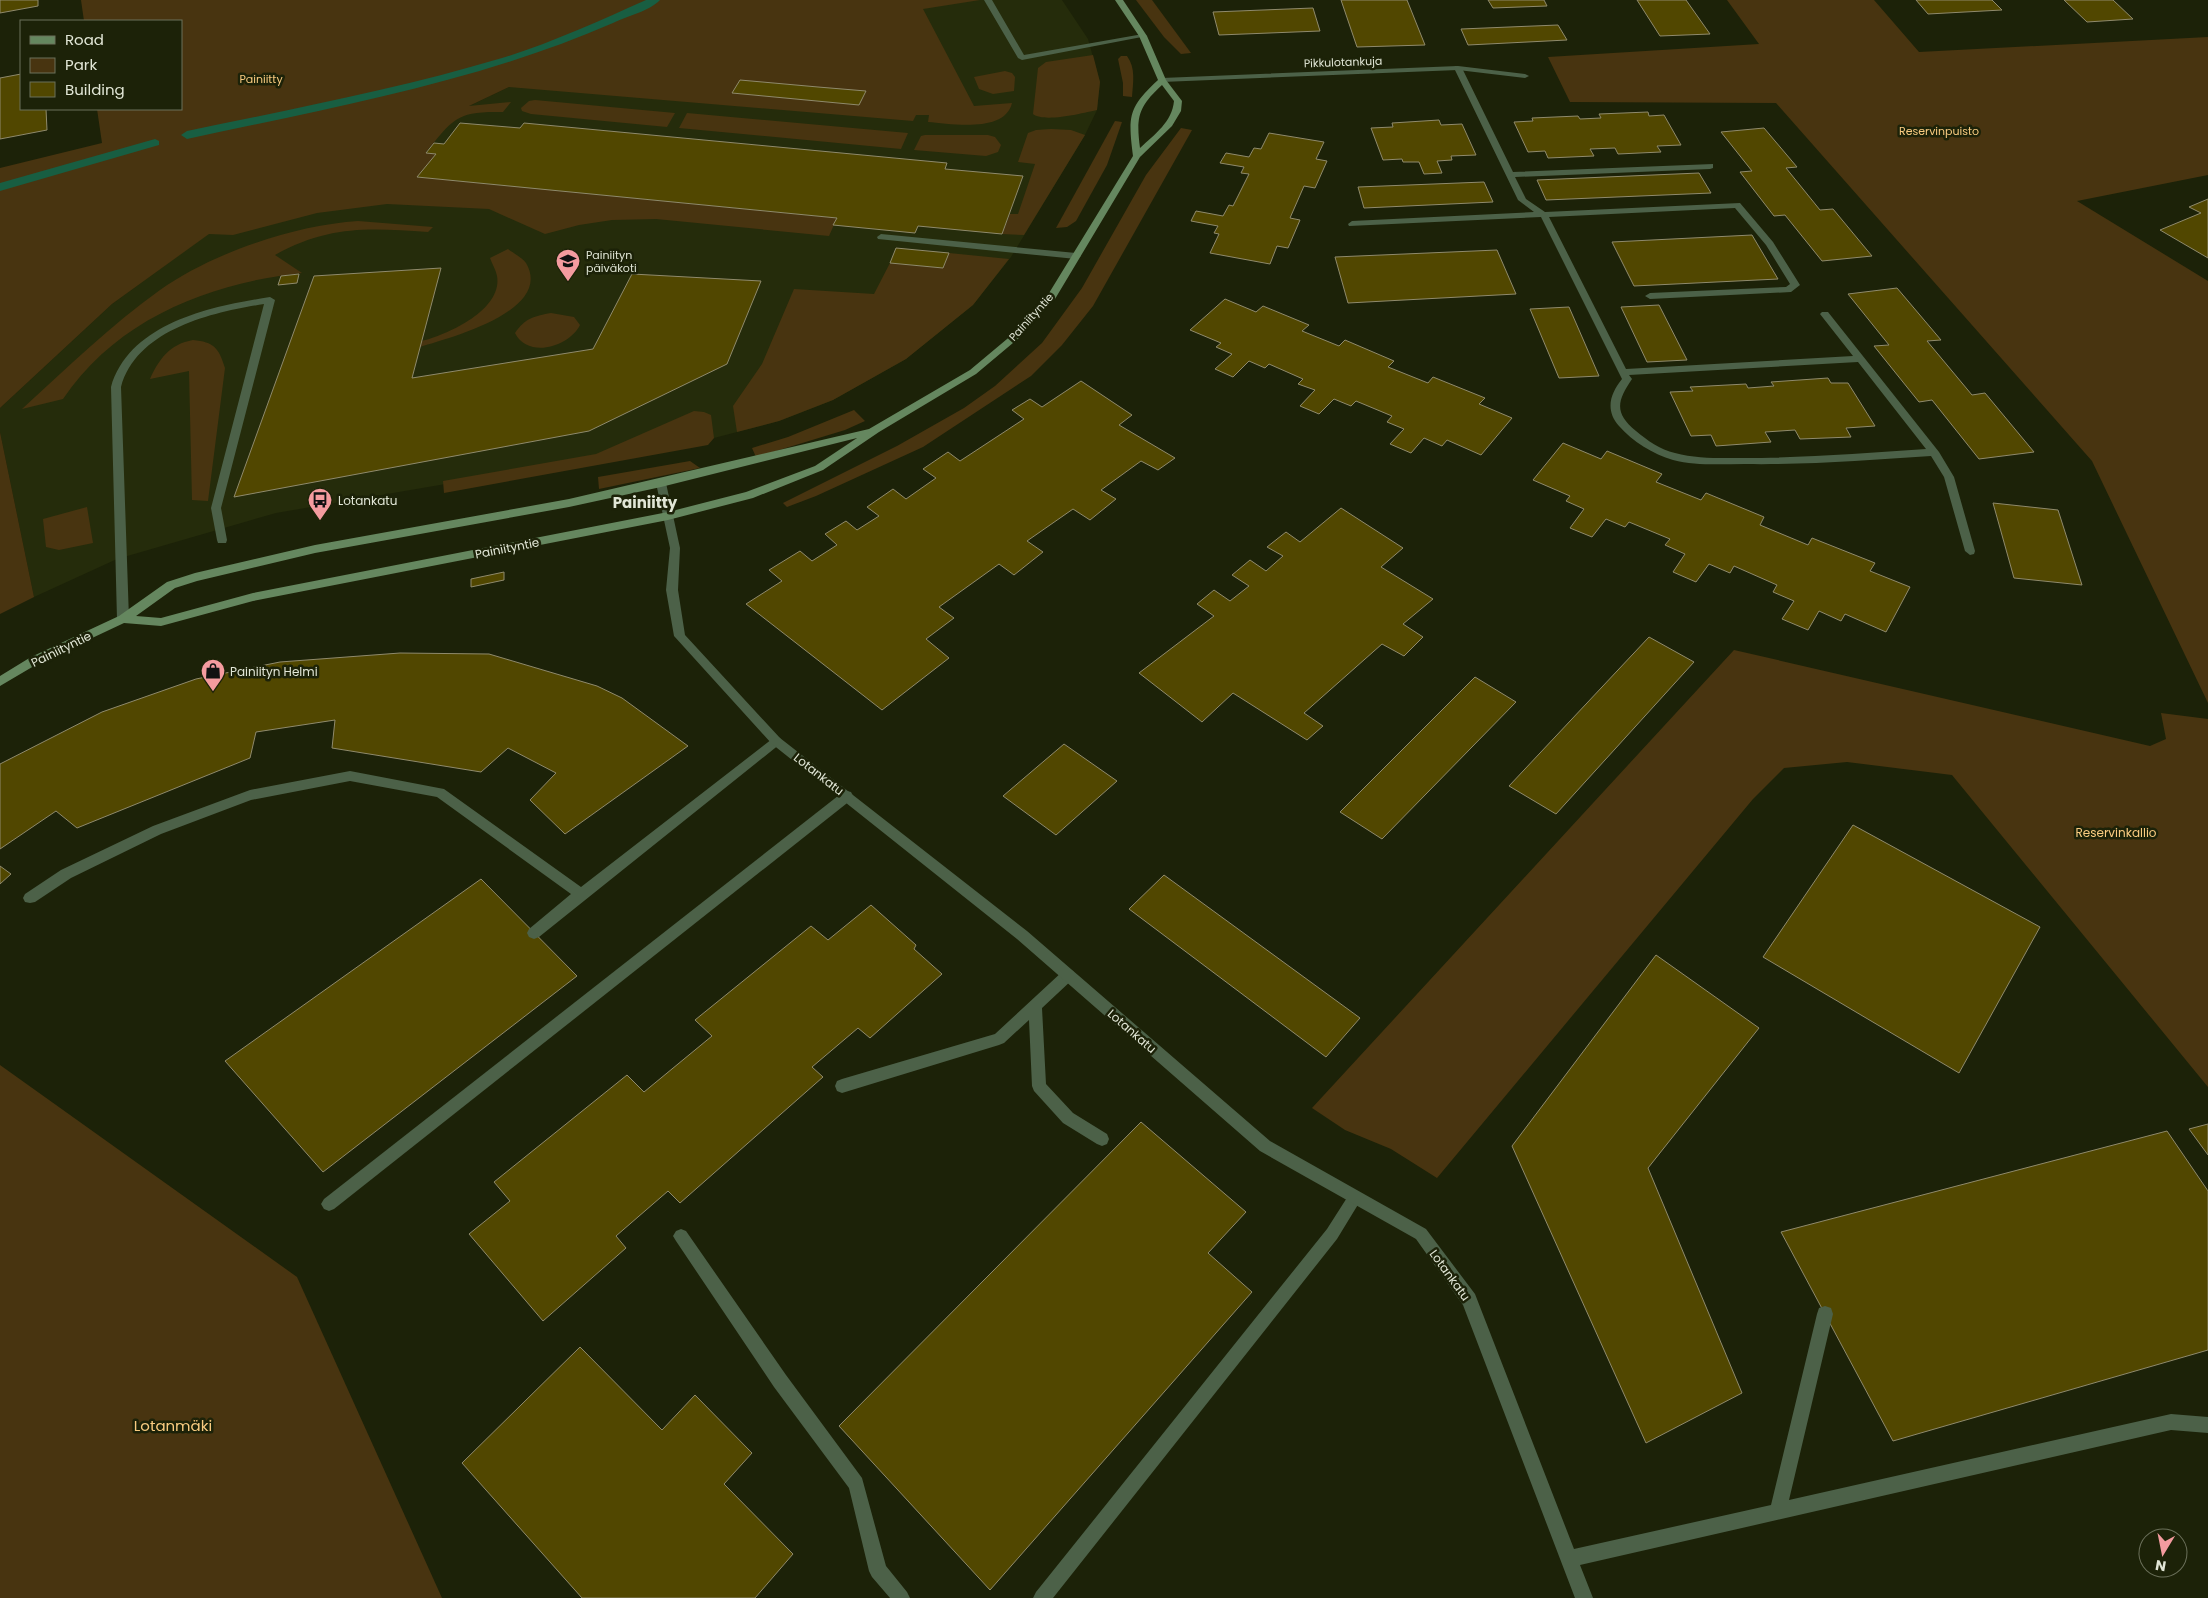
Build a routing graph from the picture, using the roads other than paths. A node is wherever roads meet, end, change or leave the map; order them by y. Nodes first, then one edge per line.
1 (988, 0) edge
2 (1120, 0) edge
3 (1144, 36) junction
4 (1458, 68) junction
5 (1525, 76) dead end
6 (1162, 80) junction
7 (1137, 156) junction
8 (1710, 166) dead end
9 (1510, 175) junction
10 (1544, 215) junction
11 (1352, 224) dead end
12 (881, 237) dead end
13 (1076, 256) junction
14 (1650, 296) dead end
15 (1826, 314) dead end
16 (1861, 359) junction
17 (1623, 372) junction
18 (876, 430) junction
19 (1934, 452) junction
20 (661, 484) junction
21 (668, 516) junction
22 (222, 540) dead end
23 (1970, 551) dead end
24 (123, 619) junction
25 (0, 682) edge
26 (776, 741) junction
27 (847, 796) junction
28 (581, 894) junction
29 (30, 898) dead end
30 (534, 933) dead end
31 (1068, 976) junction
32 (1034, 1006) junction
33 (842, 1086) dead end
34 (1102, 1139) dead end
35 (1355, 1198) junction
36 (329, 1204) dead end
37 (681, 1236) dead end
38 (1825, 1314) dead end
39 (2208, 1425) edge
40 (1778, 1511) junction
41 (1569, 1559) junction
42 (901, 1598) edge
43 (1042, 1598) edge
44 (1584, 1598) edge

1 - 3 street
2 - 3 street, Painiityntie
3 - 6 street, Painiityntie
4 - 5 street, Pikkulotankuja
4 - 6 street, Pikkulotankuja
4 - 9 street
6 - 7 street
6 - 7 street, Painiityntie
7 - 13 street, Painiityntie
8 - 9 street
9 - 10 street
10 - 11 street
10 - 14 street
10 - 17 street
12 - 13 street
13 - 18 street, Painiityntie
15 - 16 street
16 - 17 street
16 - 19 street
17 - 19 street
18 - 20 street, Painiityntie
18 - 21 street, Painiityntie
19 - 23 street
20 - 21 street, Lotankatu
20 - 24 street, Painiityntie
21 - 24 street, Painiityntie
21 - 26 street, Lotankatu
22 - 24 street
24 - 25 street, Painiityntie
26 - 27 street, Lotankatu
26 - 28 street
27 - 31 street, Lotankatu
27 - 36 street
28 - 29 street
28 - 30 street
31 - 32 street
31 - 35 street, Lotankatu
32 - 33 street
32 - 34 street
35 - 41 street, Lotankatu
35 - 43 street
37 - 42 street
38 - 40 street
39 - 40 street
40 - 41 street
41 - 44 street, Lotankatu

